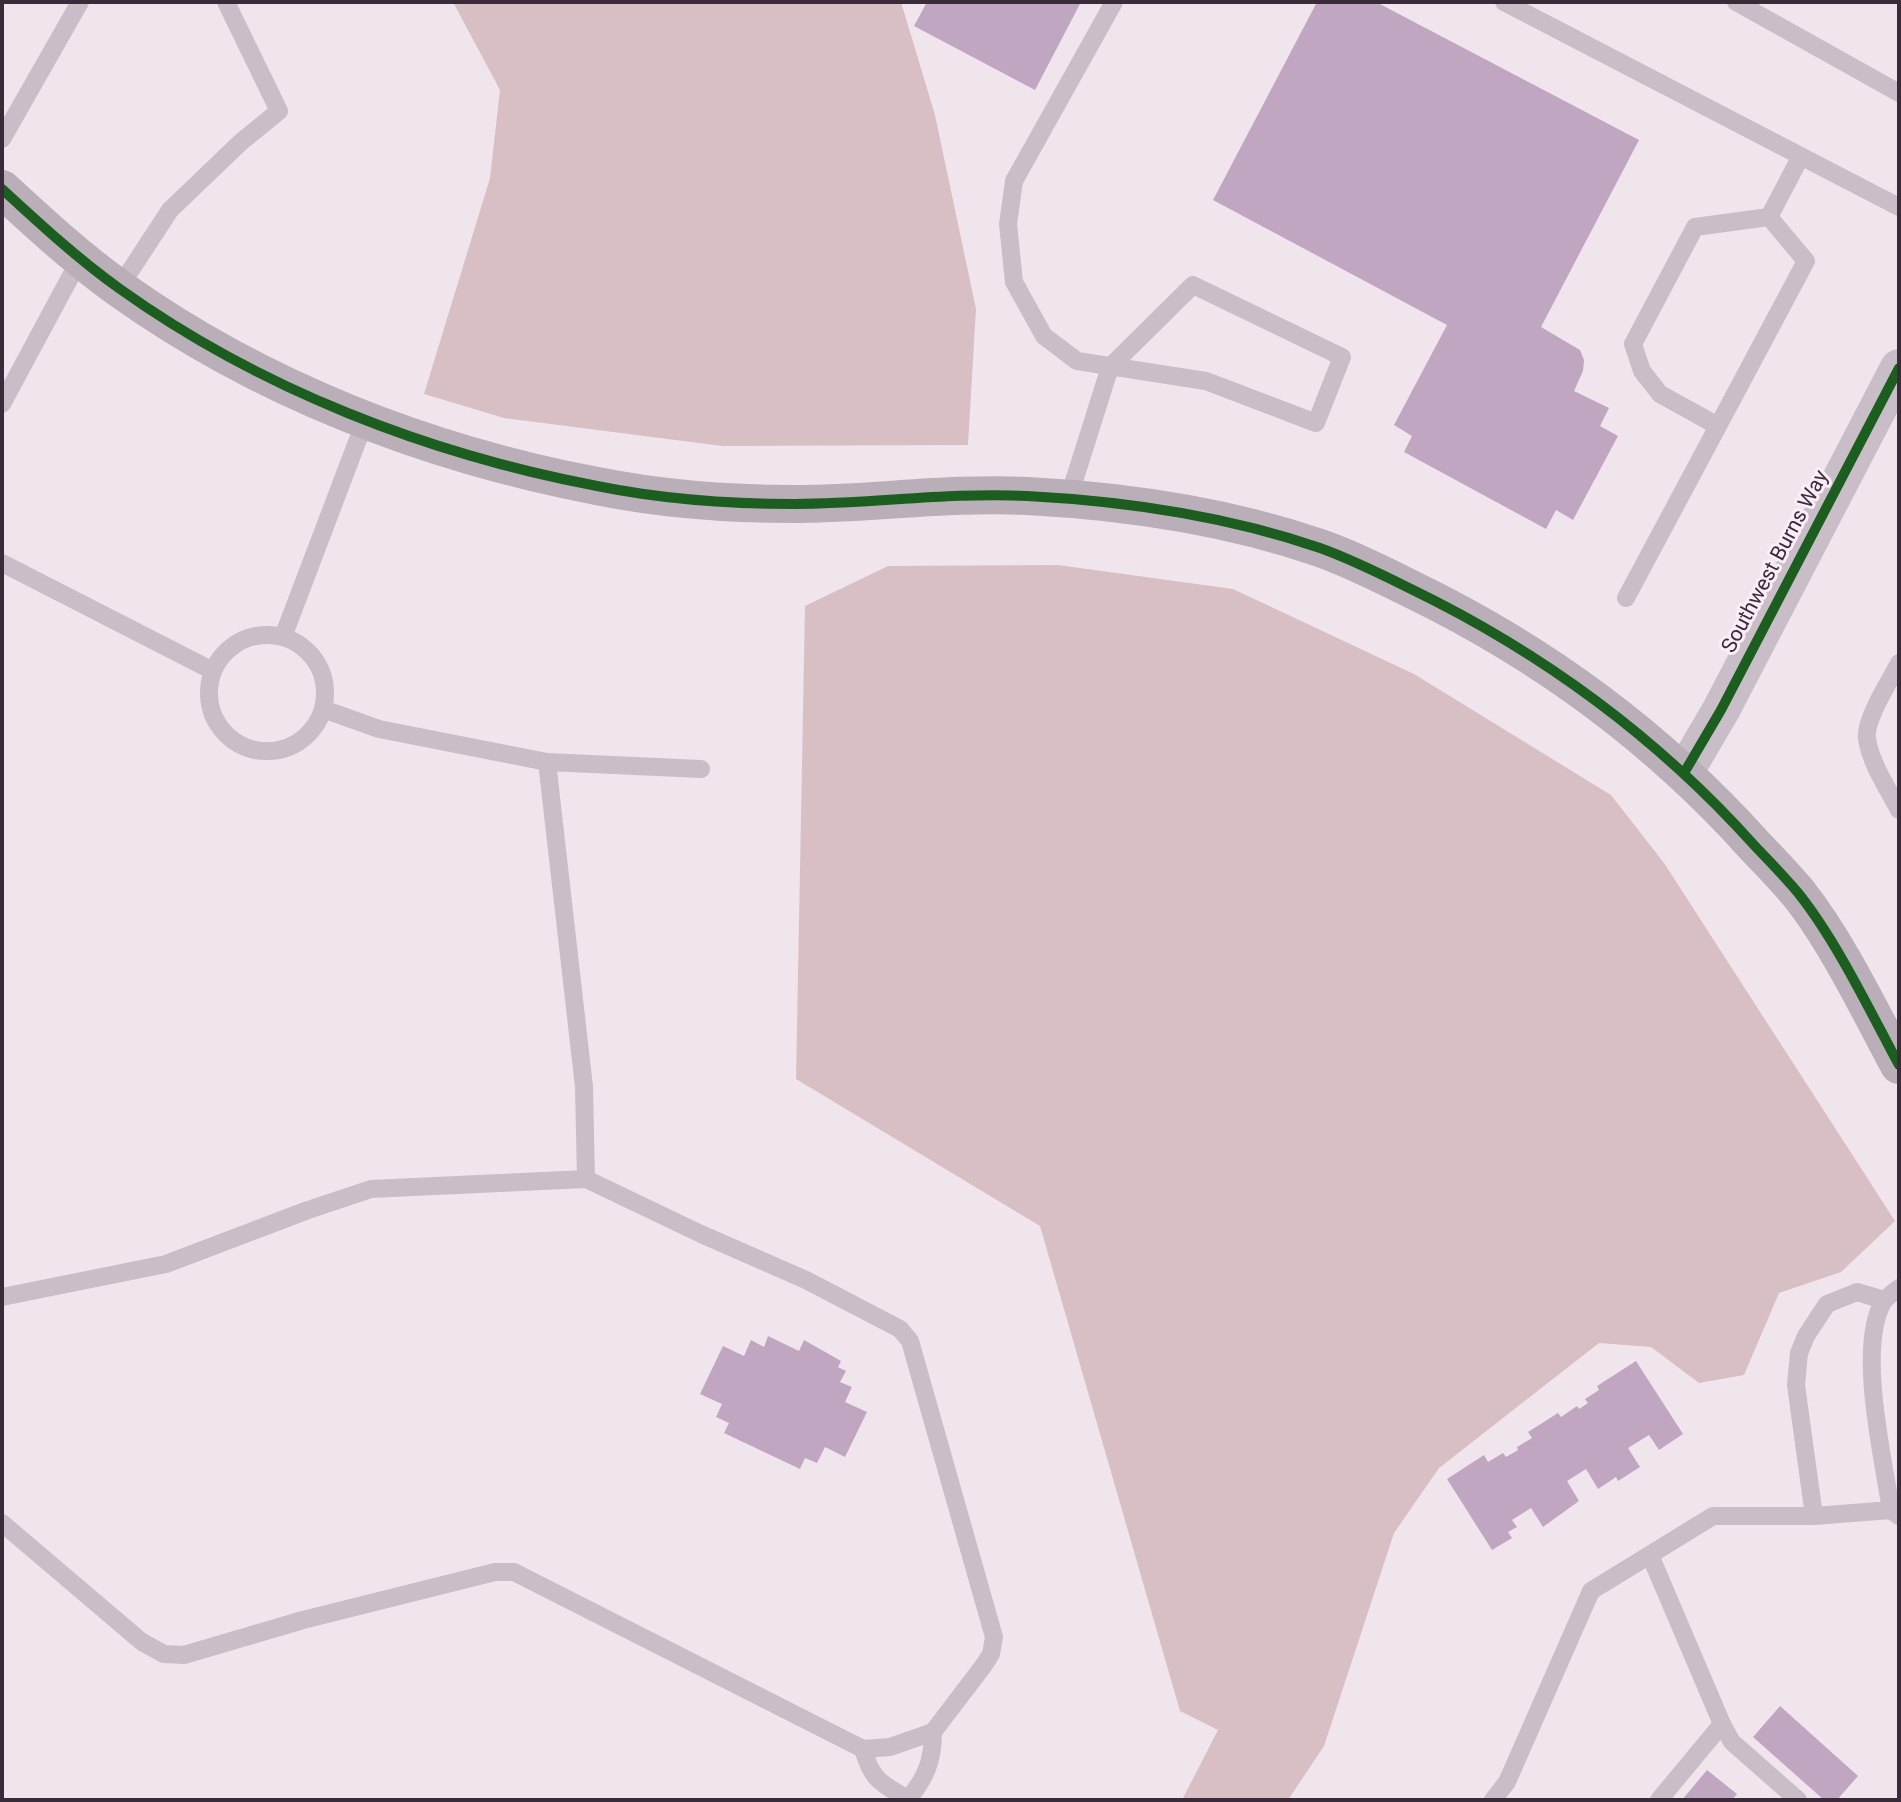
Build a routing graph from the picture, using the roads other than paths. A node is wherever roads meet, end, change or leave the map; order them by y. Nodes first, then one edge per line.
1 (80, 2) edge
2 (226, 2) edge
3 (1114, 2) edge
4 (1504, 2) edge
5 (1736, 2) edge
6 (1899, 93) edge
7 (2, 139) edge
8 (1801, 156) junction
9 (2, 189) edge
10 (1899, 207) edge
11 (1769, 217) junction
12 (80, 258) junction
13 (119, 289) junction
14 (1110, 367) junction
15 (1899, 368) edge
16 (2, 404) edge
17 (365, 421) junction
18 (1718, 426) junction
19 (1068, 500) junction
20 (2, 564) edge
21 (1626, 598) dead end
22 (283, 637) junction
23 (1899, 663) edge
24 (213, 671) junction
25 (323, 709) junction
26 (547, 762) junction
27 (701, 769) dead end
28 (1684, 773) junction
29 (1899, 810) edge
30 (1899, 1065) edge
31 (586, 1179) junction
32 (1899, 1288) edge
33 (2, 1297) edge
34 (1884, 1300) junction
35 (1895, 1513) edge
36 (1814, 1516) junction
37 (2, 1523) edge
38 (1650, 1555) junction
39 (1722, 1724) junction
40 (933, 1732) junction
41 (863, 1749) junction
42 (909, 1800) edge
43 (1493, 1800) edge
44 (1659, 1800) edge
45 (1798, 1800) edge

1 - 7 lane
2 - 13 lane
3 - 14 lane
4 - 8 lane
5 - 6 lane
8 - 10 lane
8 - 11 lane
9 - 12 main road
11 - 18 lane
11 - 18 lane
12 - 13 main road
12 - 16 lane
13 - 17 main road
14 - 14 lane
14 - 19 lane
15 - 28 street, Southwest Burns Way
17 - 19 main road
17 - 22 lane
18 - 21 lane
19 - 28 main road
20 - 24 lane
22 - 24 lane
22 - 25 lane
23 - 29 lane
24 - 25 lane
25 - 26 lane
26 - 27 lane
26 - 31 lane
28 - 30 main road
31 - 33 lane
31 - 40 lane
32 - 34 lane
34 - 35 lane
34 - 36 lane
35 - 36 lane
36 - 38 lane
37 - 41 lane
38 - 39 lane
38 - 43 lane
39 - 44 lane
39 - 45 lane
40 - 41 lane
40 - 42 lane
41 - 42 lane

